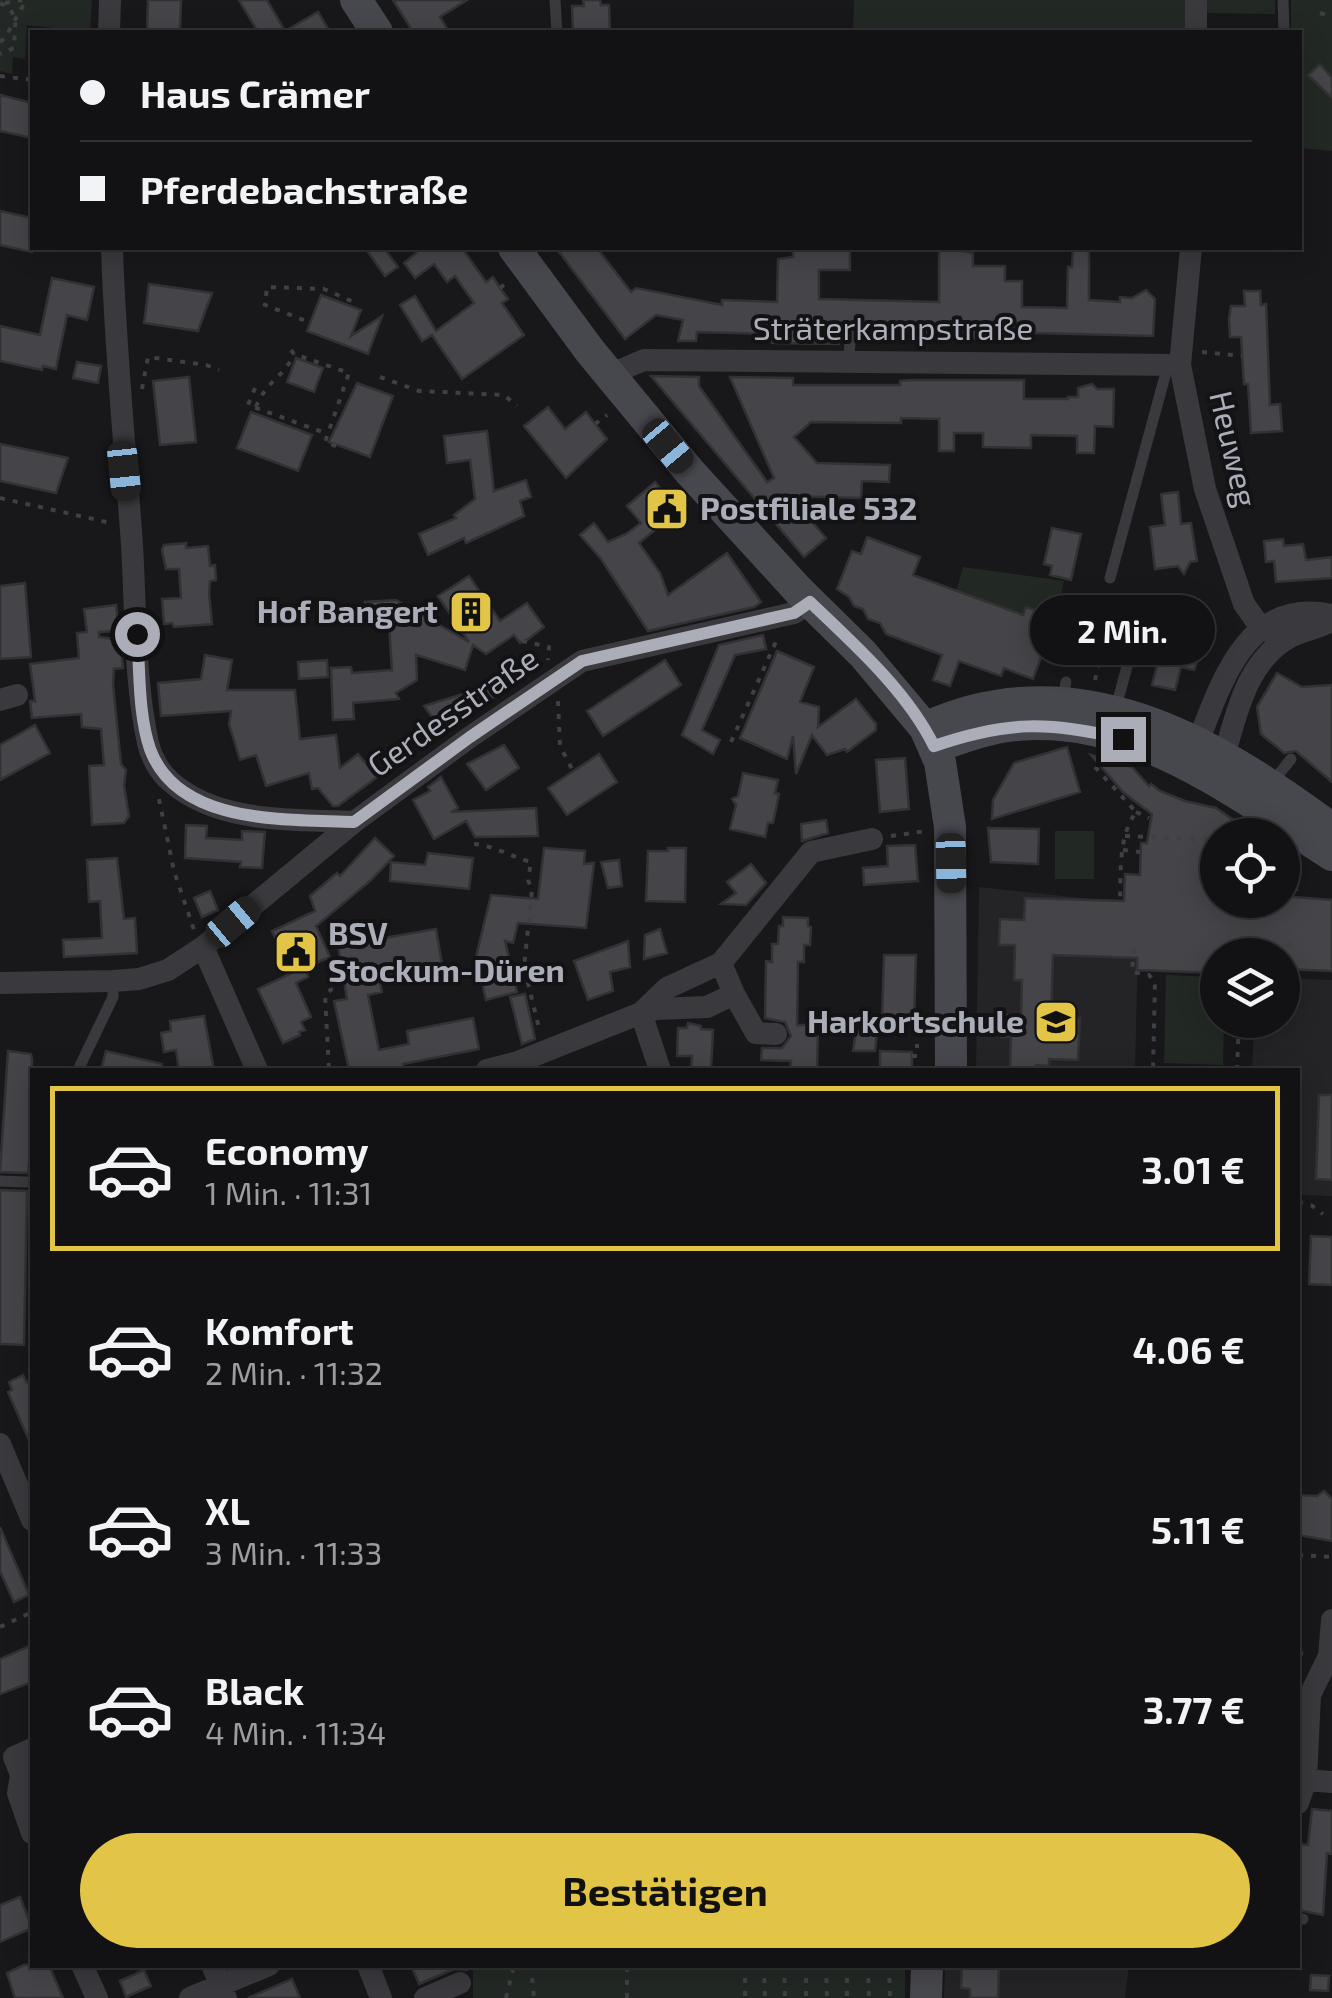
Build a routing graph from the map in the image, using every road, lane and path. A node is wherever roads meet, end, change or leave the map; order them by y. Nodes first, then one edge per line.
1 (23, 0) edge
2 (110, 0) edge
3 (356, 0) edge
4 (555, 0) edge
5 (1196, 0) edge
6 (1283, 0) edge
7 (0, 2) edge
8 (1320, 13) dead end
9 (1332, 16) edge
10 (16, 19) junction
11 (109, 30) edge
12 (375, 30) edge
13 (556, 30) edge
14 (1196, 30) edge
15 (1284, 30) edge
16 (0, 42) edge
17 (0, 54) edge
18 (0, 76) edge
19 (30, 80) edge
20 (112, 250) edge
21 (515, 250) edge
22 (1192, 250) edge
23 (266, 296) dead end
24 (356, 303) dead end
25 (264, 304) dead end
26 (311, 323) dead end
27 (851, 335) dead end
28 (138, 356) dead end
29 (1242, 356) dead end
30 (148, 358) junction
31 (1177, 361) junction
32 (848, 362) junction
33 (219, 370) dead end
34 (609, 375) junction
35 (380, 377) dead end
36 (254, 388) dead end
37 (144, 403) dead end
38 (517, 406) dead end
39 (256, 408) junction
40 (607, 415) dead end
41 (595, 424) dead end
42 (328, 434) junction
43 (336, 446) dead end
44 (0, 498) edge
45 (130, 527) junction
46 (1110, 578) joint
47 (810, 602) junction
48 (1332, 617) edge
49 (774, 618) junction
50 (1261, 628) junction
51 (1164, 632) dead end
52 (1287, 638) junction
53 (522, 641) dead end
54 (548, 674) junction
55 (1104, 700) junction
56 (930, 737) junction
57 (730, 742) dead end
58 (1208, 757) junction
59 (1095, 767) dead end
60 (574, 773) dead end
61 (165, 776) junction
62 (1136, 812) junction
63 (1149, 818) dead end
64 (354, 822) junction
65 (950, 828) junction
66 (1332, 829) edge
67 (1125, 836) junction
68 (872, 839) joint
69 (1200, 839) edge
70 (474, 844) dead end
71 (1123, 850) junction
72 (1140, 852) dead end
73 (1332, 856) edge
74 (1120, 901) dead end
75 (203, 947) junction
76 (1134, 949) dead end
77 (328, 962) dead end
78 (720, 962) junction
79 (112, 981) junction
80 (0, 983) edge
81 (734, 994) junction
82 (641, 1013) junction
83 (776, 1034) dead end
84 (1238, 1038) edge
85 (917, 1044) dead end
86 (546, 1051) junction
87 (912, 1056) dead end
88 (79, 1068) edge
89 (256, 1068) edge
90 (330, 1068) edge
91 (493, 1068) edge
92 (659, 1068) edge
93 (951, 1068) edge
94 (1153, 1068) edge
95 (1237, 1068) edge
96 (0, 1181) edge
97 (26, 1182) dead end
98 (1300, 1202) edge
99 (1322, 1214) dead end
100 (0, 1444) edge
101 (30, 1515) edge
102 (1300, 1555) edge
103 (1332, 1558) edge
104 (30, 1613) edge
105 (1332, 1620) edge
106 (0, 1626) edge
107 (16, 1751) edge
108 (1306, 1780) junction
109 (1332, 1782) edge
110 (1300, 1797) edge
111 (30, 1826) edge
112 (83, 1968) edge
113 (261, 1968) edge
114 (369, 1968) edge
115 (513, 1968) edge
116 (531, 1968) edge
117 (627, 1968) edge
118 (745, 1968) edge
119 (764, 1968) edge
120 (784, 1968) edge
121 (806, 1968) edge
122 (826, 1968) edge
123 (847, 1968) edge
124 (868, 1968) edge
125 (889, 1968) edge
126 (927, 1968) edge
127 (460, 1982) dead end
128 (220, 1983) edge
129 (97, 1998) edge
130 (190, 1998) edge
131 (381, 1998) edge
132 (425, 1998) edge
133 (506, 1998) edge
134 (534, 1998) edge
135 (627, 1998) edge
136 (745, 1998) edge
137 (765, 1998) edge
138 (785, 1998) edge
139 (806, 1998) edge
140 (826, 1998) edge
141 (847, 1998) edge
142 (868, 1998) edge
143 (890, 1998) edge
144 (926, 1998) edge

1 - 7 path
1 - 10 path
2 - 11 street
3 - 12 main road
4 - 13 lane
5 - 14 street
6 - 15 lane
7 - 10 path
8 - 9 path
10 - 16 path
10 - 17 path
18 - 19 path
20 - 45 street
21 - 34 main road
22 - 31 street, Heuweg
23 - 24 path
25 - 26 path
27 - 32 lane
28 - 30 path
29 - 31 path
30 - 33 path
30 - 37 path
31 - 32 street, Sträterkampstraße
31 - 46 lane
31 - 50 street, Heuweg
32 - 34 street, Sträterkampstraße
34 - 47 main road
35 - 38 path
36 - 39 path
39 - 42 path
39 - 42 path
40 - 41 path
42 - 43 path
44 - 45 path
45 - 61 street
46 - 55 path
47 - 49 street, Gerdesstraße
47 - 56 main road
48 - 50 street
48 - 52 street
49 - 54 street, Gerdesstraße
49 - 57 path
50 - 52 street
50 - 58 street
51 - 55 lane
52 - 58 street
53 - 54 path
54 - 60 path
54 - 64 street, Gerdesstraße
55 - 56 main road
55 - 58 main road
56 - 58 main road
56 - 65 main road
58 - 66 main road
58 - 73 main road
59 - 62 path
61 - 64 street
61 - 75 path
62 - 63 path
62 - 67 path
64 - 75 street, Gerdesstraße
65 - 68 path
65 - 93 main road
67 - 69 path
67 - 71 path
68 - 78 street
70 - 86 path
71 - 72 path
71 - 74 path
75 - 79 street, Gerdesstraße
75 - 89 street
76 - 94 path
77 - 90 path
78 - 81 street
78 - 82 street
79 - 80 street, Gerdesstraße
79 - 88 lane
81 - 82 street
81 - 83 street
82 - 86 street
82 - 92 street
84 - 95 path
85 - 87 path
86 - 91 street
96 - 97 lane
98 - 99 path
100 - 101 street
102 - 103 path
104 - 106 path
105 - 108 street
107 - 111 street
108 - 109 street
108 - 110 street
112 - 129 street
113 - 128 street
114 - 131 street
115 - 133 path
116 - 134 path
117 - 135 path
118 - 136 path
119 - 137 path
120 - 138 path
121 - 139 path
122 - 140 path
123 - 141 path
124 - 142 path
125 - 143 path
126 - 144 main road
127 - 132 street
128 - 130 street

